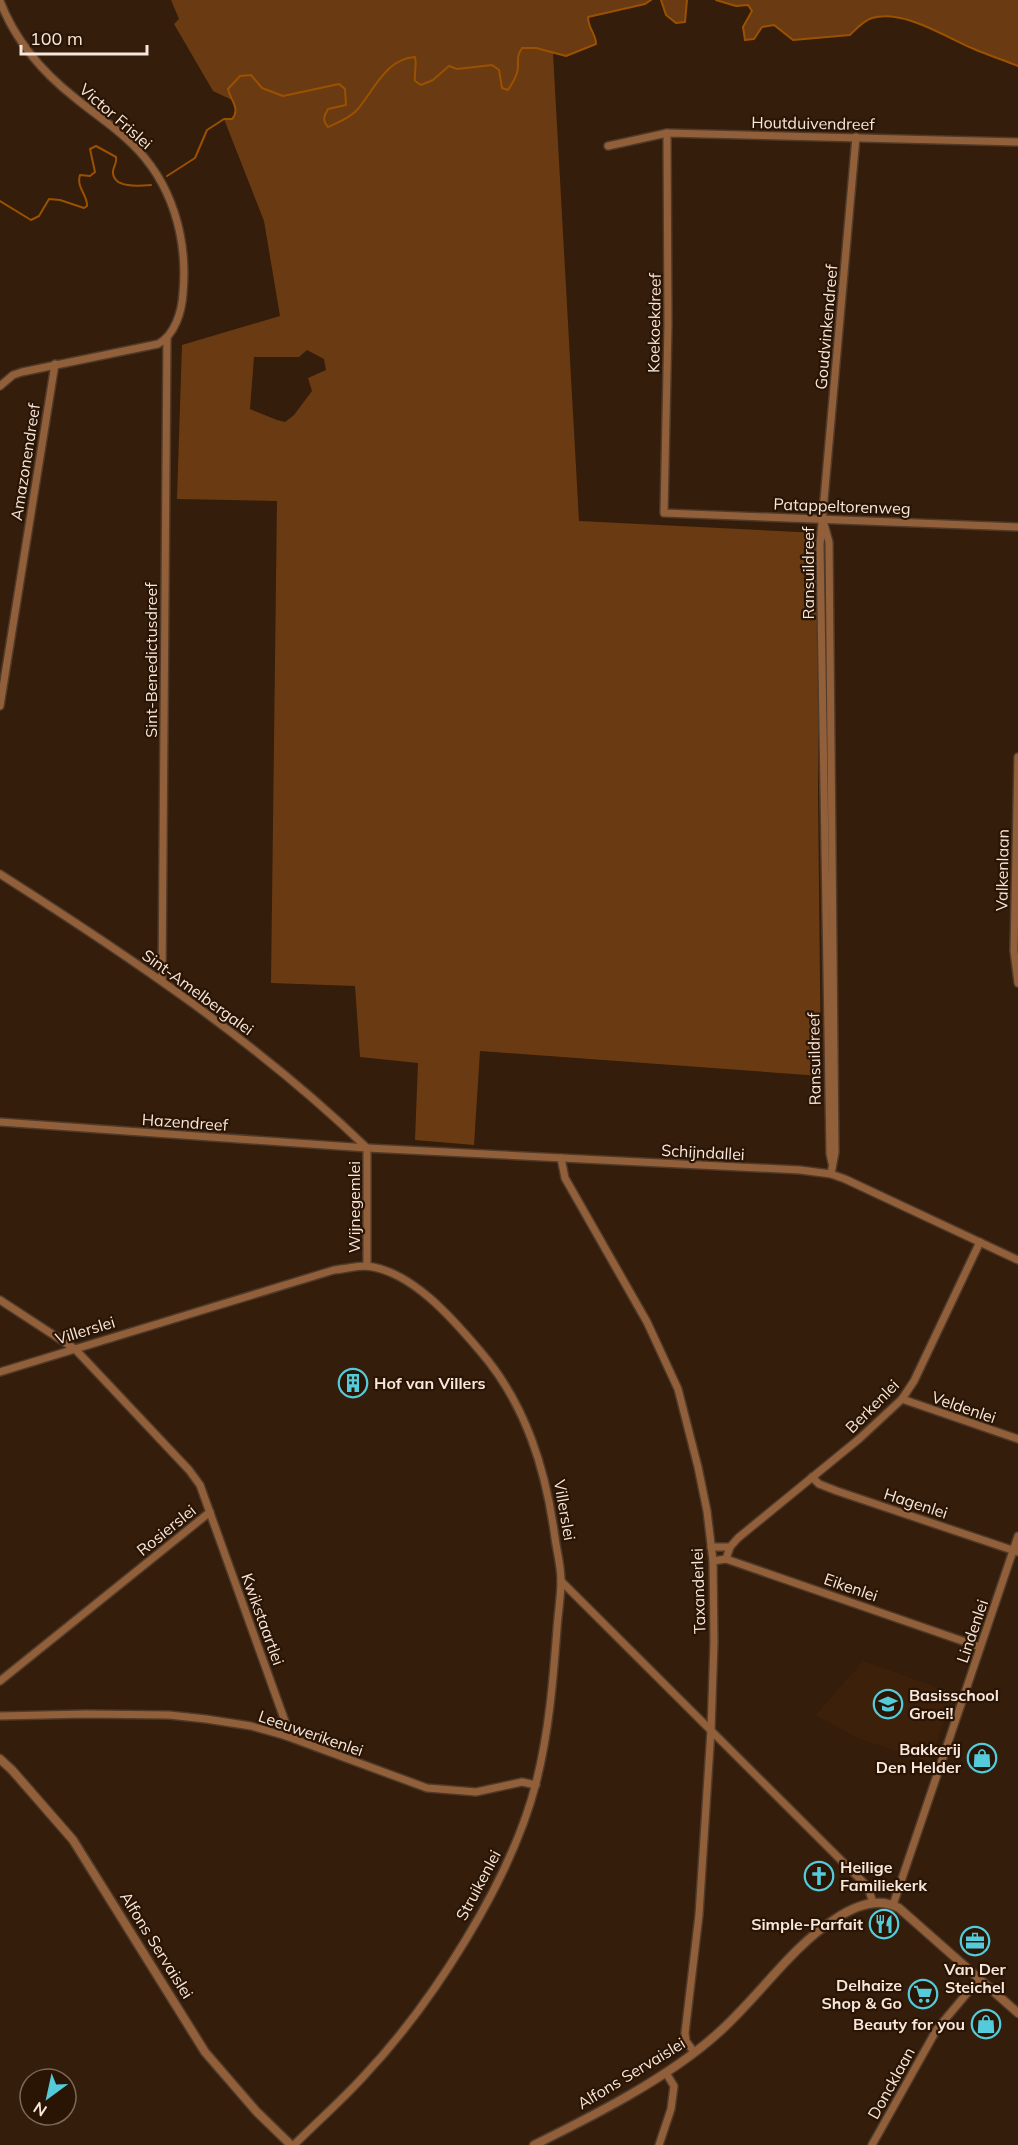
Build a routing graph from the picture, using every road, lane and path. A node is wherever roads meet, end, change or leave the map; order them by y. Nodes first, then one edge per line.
1 (0, 1) edge
2 (667, 133) junction
3 (856, 137) junction
4 (1018, 142) edge
5 (608, 146) dead end
6 (167, 339) junction
7 (55, 364) junction
8 (0, 387) edge
9 (664, 513) joint
10 (822, 519) junction
11 (1018, 527) edge
12 (0, 702) edge
13 (1018, 757) edge
14 (0, 874) edge
15 (162, 981) junction
16 (1018, 983) edge
17 (0, 1122) edge
18 (368, 1148) junction
19 (561, 1158) junction
20 (831, 1174) junction
21 (980, 1242) junction
22 (1018, 1260) edge
23 (366, 1266) junction
24 (0, 1300) edge
25 (75, 1349) junction
26 (0, 1372) edge
27 (902, 1399) junction
28 (1018, 1439) edge
29 (812, 1478) junction
30 (210, 1512) junction
31 (1018, 1536) edge
32 (711, 1547) junction
33 (730, 1547) junction
34 (1016, 1551) edge
35 (726, 1559) junction
36 (713, 1561) junction
37 (561, 1581) junction
38 (980, 1647) junction
39 (0, 1681) edge
40 (0, 1716) edge
41 (711, 1730) junction
42 (286, 1736) junction
43 (0, 1759) edge
44 (536, 1785) junction
45 (873, 1903) junction
46 (893, 1905) junction
47 (979, 1979) junction
48 (1018, 2013) edge
49 (694, 2052) junction
50 (666, 2073) junction
51 (292, 2145) edge
52 (534, 2145) edge
53 (659, 2145) edge
54 (872, 2145) edge

1 - 6 street, Victor Frislei
2 - 3 street, Houtduivendreef
2 - 5 street, Houtduivendreef
2 - 9 street, Koekoekdreef
3 - 4 street, Houtduivendreef
3 - 10 street, Goudvinkendreef
6 - 7 street
6 - 15 street, Sint-Benedictusdreef
7 - 8 street
7 - 12 street, Amazonendreef
9 - 10 street, Patappeltorenweg
10 - 11 street, Patappeltorenweg
10 - 20 street, Ransuildreef
13 - 16 street, Valkenlaan
14 - 15 street, Sint-Amelbergalei
15 - 18 street, Sint-Amelbergalei
17 - 18 street, Hazendreef
18 - 19 street, Schijndallei
18 - 23 street, Wijnegemlei
19 - 20 street, Schijndallei
19 - 32 street, Taxanderlei
20 - 21 street, Schijndallei
21 - 22 street, Schijndallei
21 - 27 street, Berkenlei
23 - 25 street, Villerslei
23 - 37 street, Villerslei
24 - 25 street, Rosierslei
25 - 26 street, Villerslei
25 - 30 street, Rosierslei
27 - 28 street, Veldenlei
27 - 29 street, Berkenlei
29 - 33 street, Berkenlei
29 - 34 street, Hagenlei
30 - 39 street, Rosierslei
30 - 42 street, Kwikstaartlei
31 - 34 street, Lindenlei
32 - 33 street
32 - 36 street, Taxanderlei
33 - 35 street
34 - 38 street, Lindenlei
35 - 36 street, Eikenlei
35 - 38 street, Eikenlei
36 - 41 street, Taxanderlei
37 - 41 street
37 - 44 street, Struikenlei
38 - 46 street, Lindenlei
40 - 42 street, Leeuwerikenlei
41 - 45 street
41 - 49 street, Taxanderlei
42 - 44 street, Leeuwerikenlei
43 - 51 street, Alfons Servaislei
44 - 51 street, Struikenlei
45 - 46 street
45 - 49 street, Alfons Servaislei
46 - 47 street
47 - 48 street
47 - 54 street, Doncklaan
49 - 50 street, Alfons Servaislei
50 - 52 street, Alfons Servaislei
50 - 53 street

